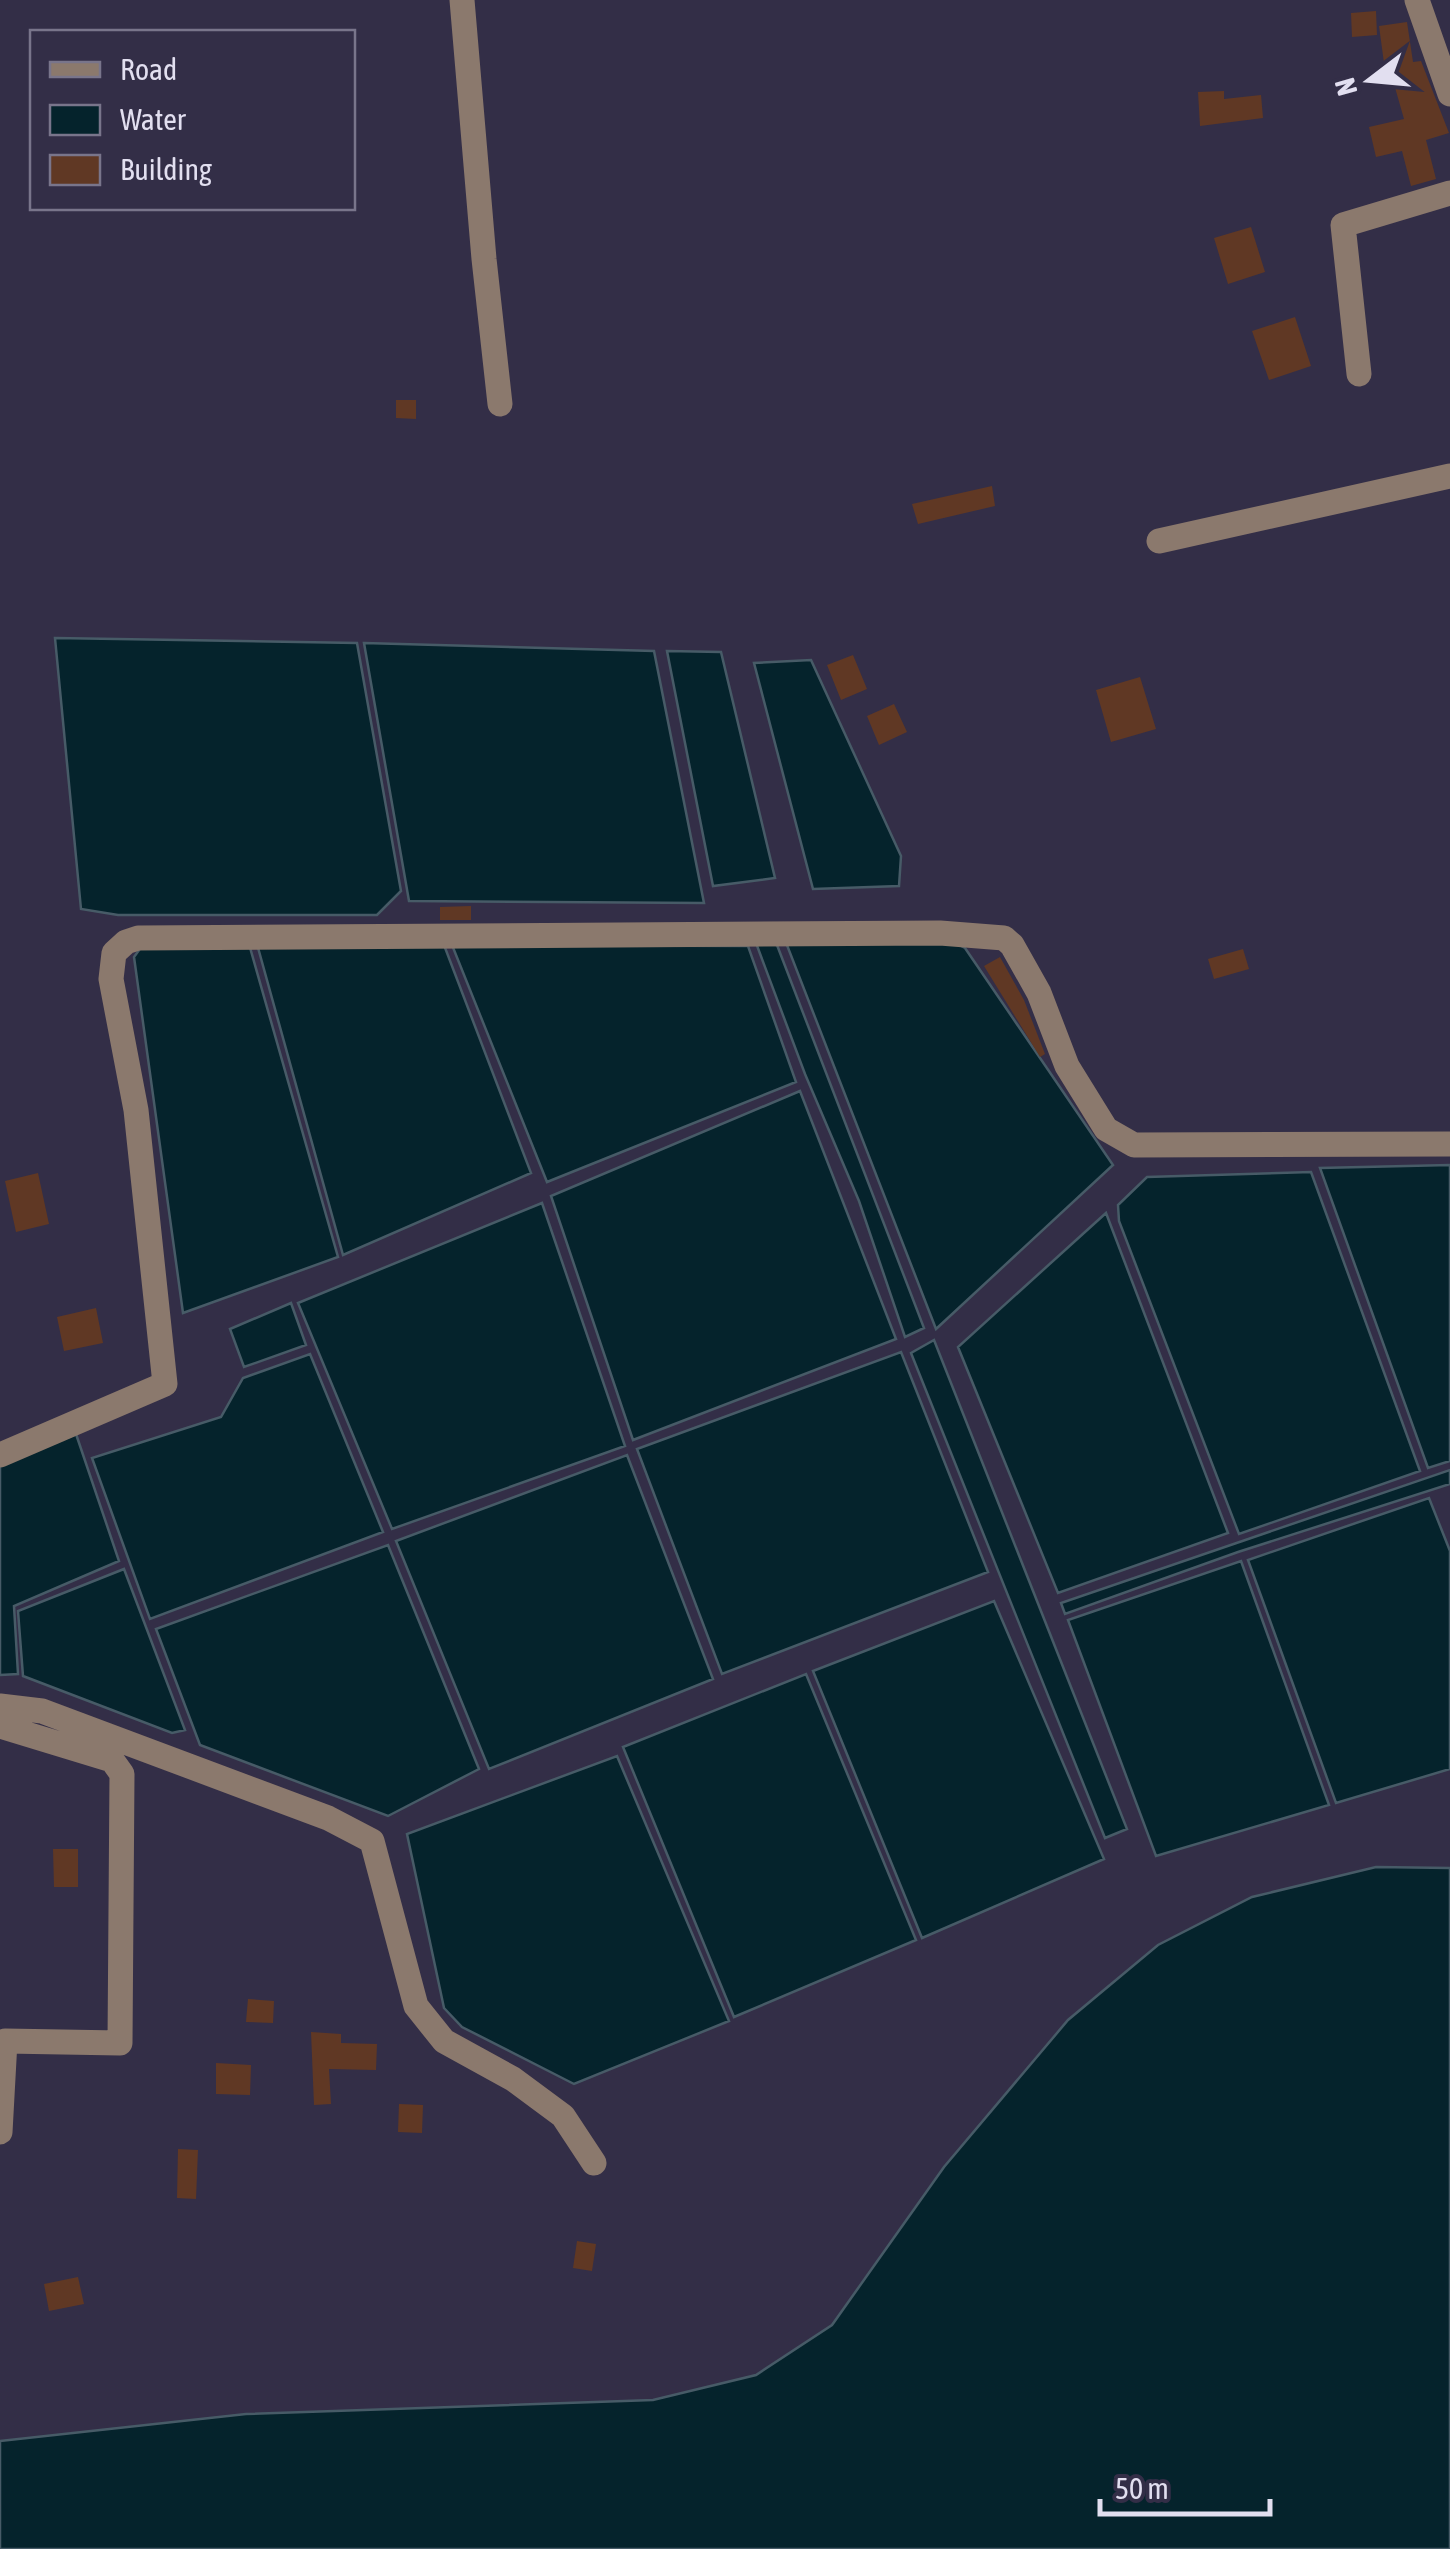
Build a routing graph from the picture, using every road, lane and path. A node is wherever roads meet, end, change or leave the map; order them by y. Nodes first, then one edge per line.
1 (462, 0) edge
2 (1416, 0) edge
3 (1449, 88) edge
4 (1450, 193) edge
5 (1359, 374) dead end
6 (500, 404) dead end
7 (1450, 476) edge
8 (1159, 541) dead end
9 (1450, 1144) edge
10 (0, 1455) edge
11 (0, 1706) edge
12 (0, 1726) edge
13 (0, 2132) edge
14 (594, 2164) dead end

1 - 6 street
2 - 3 street
4 - 5 street
7 - 8 street
9 - 10 street
11 - 14 street
12 - 13 street

